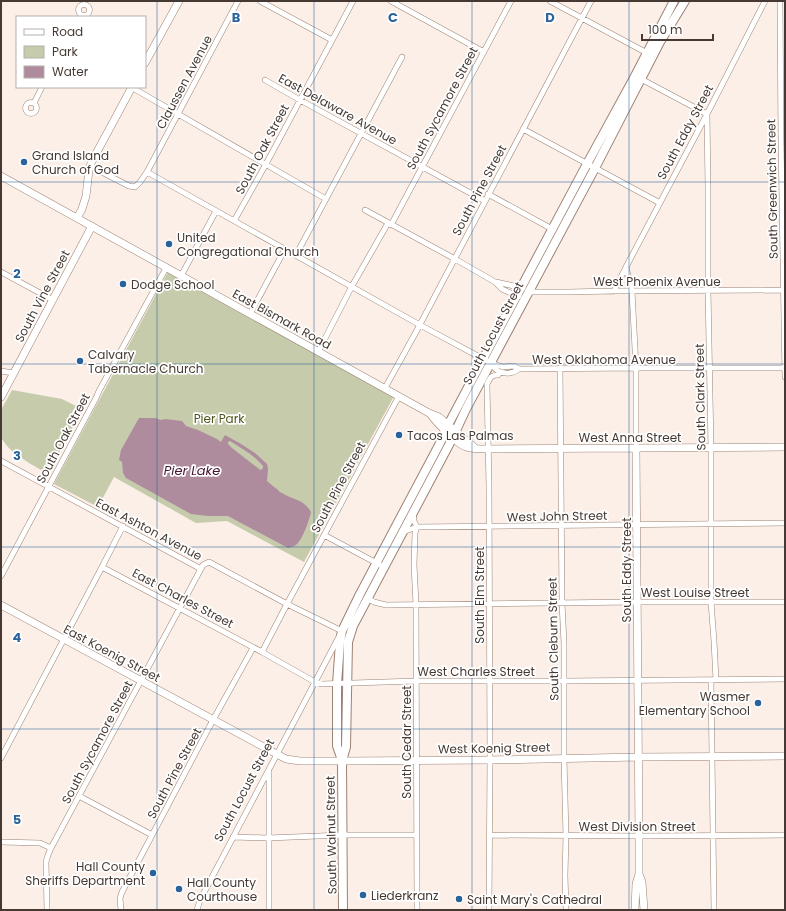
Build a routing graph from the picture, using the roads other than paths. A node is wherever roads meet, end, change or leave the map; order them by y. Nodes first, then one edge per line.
1 (178, 1) edge
2 (238, 1) edge
3 (260, 1) edge
4 (352, 1) edge
5 (391, 1) edge
6 (511, 1) edge
7 (550, 1) edge
8 (591, 1) edge
9 (674, 1) edge
10 (685, 1) edge
11 (768, 1) edge
12 (780, 1) edge
13 (764, 3) edge
14 (582, 18) junction
15 (332, 40) junction
16 (484, 52) junction
17 (647, 53) junction
18 (402, 57) dead end
19 (146, 61) edge
20 (641, 79) junction
21 (265, 80) dead end
22 (42, 88) edge
23 (130, 88) edge
24 (133, 88) edge
25 (300, 100) junction
26 (34, 103) dead end
27 (178, 114) junction
28 (707, 114) junction
29 (523, 129) junction
30 (361, 133) junction
31 (783, 140) edge
32 (266, 164) junction
33 (587, 164) junction
34 (90, 166) junction
35 (422, 167) junction
36 (595, 168) junction
37 (147, 172) junction
38 (1, 176) edge
39 (488, 194) junction
40 (326, 199) junction
41 (485, 201) junction
42 (660, 203) junction
43 (365, 210) dead end
44 (216, 211) junction
45 (77, 218) junction
46 (234, 221) junction
47 (390, 224) junction
48 (92, 226) junction
49 (552, 229) junction
50 (285, 249) junction
51 (296, 255) junction
52 (455, 259) junction
53 (626, 267) junction
54 (166, 268) junction
55 (1, 272) edge
56 (180, 276) junction
57 (495, 282) junction
58 (352, 286) junction
59 (525, 290) junction
60 (708, 290) junction
61 (784, 290) edge
62 (614, 291) junction
63 (632, 291) junction
64 (517, 296) junction
65 (53, 300) junction
66 (250, 314) junction
67 (420, 325) junction
68 (318, 352) junction
69 (487, 361) junction
70 (560, 368) junction
71 (636, 368) junction
72 (710, 368) junction
73 (785, 368) edge
74 (519, 369) junction
75 (1, 371) edge
76 (500, 372) junction
77 (13, 373) junction
78 (785, 377) edge
79 (385, 388) junction
80 (399, 396) junction
81 (1, 397) edge
82 (429, 413) joint
83 (447, 428) junction
84 (454, 434) junction
85 (785, 447) edge
86 (561, 448) junction
87 (636, 448) junction
88 (711, 448) junction
89 (488, 449) junction
90 (1, 461) edge
91 (49, 486) junction
92 (413, 513) junction
93 (785, 523) edge
94 (636, 524) junction
95 (711, 524) junction
96 (123, 526) junction
97 (489, 526) junction
98 (562, 526) junction
99 (417, 527) junction
100 (402, 532) junction
101 (324, 535) junction
102 (380, 565) junction
103 (102, 567) junction
104 (201, 569) junction
105 (1, 576) edge
106 (367, 598) junction
107 (637, 602) junction
108 (711, 602) junction
109 (785, 602) edge
110 (562, 603) junction
111 (287, 604) junction
112 (416, 604) junction
113 (489, 604) junction
114 (1, 605) edge
115 (180, 608) junction
116 (342, 630) junction
117 (64, 639) junction
118 (253, 648) junction
119 (262, 652) junction
120 (785, 679) edge
121 (141, 680) junction
122 (637, 680) junction
123 (714, 680) junction
124 (416, 681) junction
125 (489, 681) junction
126 (564, 681) junction
127 (315, 682) junction
128 (347, 683) junction
129 (338, 684) junction
130 (213, 720) junction
131 (277, 754) junction
132 (712, 756) junction
133 (785, 756) edge
134 (638, 757) junction
135 (1, 758) edge
136 (564, 758) junction
137 (416, 760) junction
138 (490, 760) junction
139 (342, 761) junction
140 (269, 770) junction
141 (79, 796) junction
142 (152, 835) junction
143 (343, 835) junction
144 (416, 835) junction
145 (490, 835) junction
146 (785, 835) edge
147 (566, 836) junction
148 (639, 836) junction
149 (713, 836) junction
150 (233, 838) junction
151 (268, 838) junction
152 (1, 842) edge
153 (51, 848) junction
154 (639, 874) junction
155 (47, 910) edge
156 (120, 910) edge
157 (196, 910) edge
158 (269, 910) edge
159 (343, 910) edge
160 (417, 910) edge
161 (489, 910) edge
162 (566, 910) edge
163 (635, 910) edge
164 (644, 910) edge
165 (714, 910) edge

1 - 19 street
2 - 27 street, Claussen Avenue
3 - 15 street
4 - 15 street, South Oak Street
5 - 16 street
6 - 16 street, South Sycamore Street
7 - 14 street
8 - 14 street, South Pine Street
9 - 17 main road, South Locust Street
10 - 20 main road, South Locust Street
11 - 13 street, South Eddy Street
12 - 31 street, South Greenwich Street
13 - 28 street, South Eddy Street
14 - 17 street
14 - 29 street, South Pine Street
15 - 25 street, South Oak Street
16 - 35 street, South Sycamore Street
17 - 33 main road, South Locust Street
18 - 30 street
20 - 28 street
20 - 36 main road, South Locust Street
21 - 25 street, East Delaware Avenue
22 - 26 street
23 - 34 street
24 - 27 street
25 - 30 street, East Delaware Avenue
25 - 32 street, South Oak Street
27 - 32 street
27 - 37 street, Claussen Avenue
28 - 42 street, South Eddy Street
28 - 60 street, South Clark Street
29 - 33 street
29 - 39 street, South Pine Street
30 - 35 street, East Delaware Avenue
30 - 40 street
31 - 61 street, South Greenwich Street
32 - 40 street
32 - 46 street, South Oak Street
33 - 36 street
33 - 49 main road, South Locust Street
34 - 37 street, Claussen Avenue
34 - 45 street
35 - 41 street, East Delaware Avenue
35 - 47 street, South Sycamore Street
36 - 42 street
36 - 59 main road, South Locust Street
37 - 44 street, West Oklahoma Avenue
38 - 45 street, East Bismark Road
39 - 41 street, South Pine Street
39 - 49 street
40 - 51 street
41 - 52 street, South Pine Street
42 - 53 street, South Eddy Street
43 - 47 street, West Phoenix Avenue
44 - 46 street, West Oklahoma Avenue
44 - 56 street
45 - 48 street, East Bismark Road
46 - 50 street, West Oklahoma Avenue
47 - 52 street, West Phoenix Avenue
47 - 58 street, South Sycamore Street
48 - 54 street, East Bismark Road
48 - 65 street, South Vine Street
49 - 59 main road, South Locust Street
50 - 51 street, West Oklahoma Avenue
50 - 66 street
51 - 58 street, West Oklahoma Avenue
52 - 57 street, West Phoenix Avenue
52 - 67 street, South Pine Street
53 - 62 street, South Eddy Street
53 - 63 street, South Eddy Street
54 - 56 street, East Bismark Road
54 - 91 street, South Oak Street
55 - 65 street
56 - 66 street, East Bismark Road
57 - 59 street, West Phoenix Avenue
57 - 64 street, West Phoenix Avenue
58 - 67 street, West Oklahoma Avenue
58 - 68 street, South Sycamore Street
59 - 62 street, West Phoenix Avenue
59 - 64 main road, South Locust Street
59 - 69 main road, South Locust Street
60 - 61 street, West Phoenix Avenue
60 - 63 street, West Phoenix Avenue
60 - 72 street, South Clark Street
61 - 73 street, South Greenwich Street
62 - 63 street, West Phoenix Avenue
63 - 71 street, South Eddy Street
64 - 69 main road, South Locust Street
65 - 77 street, South Vine Street
66 - 68 street, East Bismark Road
67 - 69 street, West Oklahoma Avenue
67 - 79 street, South Pine Street
68 - 79 street, East Bismark Road
69 - 74 street, West Oklahoma Avenue
69 - 76 street, West Oklahoma Avenue
69 - 83 main road, South Locust Street
69 - 84 main road, South Locust Street
70 - 71 street, West Oklahoma Avenue
70 - 74 street, West Oklahoma Avenue
70 - 86 street, South Cleburn Street
71 - 72 street, West Oklahoma Avenue
71 - 87 street, South Eddy Street
72 - 73 street, West Oklahoma Avenue
72 - 88 street, South Clark Street
73 - 78 street, South Greenwich Street
74 - 76 street, West Oklahoma Avenue
75 - 77 street
76 - 89 street, South Elm Street
77 - 81 street, South Vine Street
79 - 80 street, East Bismark Road
80 - 82 street, East Bismark Road
80 - 101 street, South Pine Street
82 - 83 street, West Anna Street
83 - 84 street, West Anna Street
83 - 102 main road, South Locust Street
84 - 89 street, West Anna Street
84 - 92 main road, South Locust Street
85 - 88 street, West Anna Street
86 - 87 street, West Anna Street
86 - 89 street, West Anna Street
86 - 98 street, South Cleburn Street
87 - 88 street, West Anna Street
87 - 94 street, South Eddy Street
88 - 95 street, South Clark Street
89 - 97 street, South Elm Street
90 - 91 street, East Ashton Avenue
91 - 96 street, East Ashton Avenue
91 - 105 street, South Oak Street
92 - 99 street, South Cedar Street
92 - 100 main road, South Locust Street
93 - 95 street, West John Street
94 - 95 street, West John Street
94 - 98 street, West John Street
94 - 107 street, South Eddy Street
95 - 108 street, South Clark Street
96 - 103 street
96 - 104 street, East Ashton Avenue
97 - 98 street, West John Street
97 - 99 street, West John Street
97 - 113 street, South Elm Street
98 - 110 street, South Cleburn Street
99 - 100 street, West John Street
99 - 112 street, South Cedar Street
100 - 102 main road, South Locust Street
101 - 102 street
101 - 111 street, South Pine Street
102 - 106 main road, South Locust Street
102 - 116 main road, South Locust Street
103 - 115 street, East Charles Street
103 - 117 street
104 - 111 street, East Ashton Avenue
104 - 115 street, South Sycamore Street
106 - 112 street, West Louise Street
106 - 128 main road, South Locust Street
107 - 108 street, West Louise Street
107 - 110 street, West Louise Street
107 - 122 street, South Eddy Street
108 - 109 street, West Louise Street
108 - 123 street, South Clark Street
110 - 113 street, West Louise Street
110 - 126 street, South Cleburn Street
111 - 116 street
111 - 119 street, South Pine Street
112 - 113 street, West Louise Street
112 - 124 street, South Cedar Street
113 - 125 street, South Elm Street
114 - 117 street, East Koenig Street
115 - 118 street, East Charles Street
115 - 121 street, South Sycamore Street
116 - 127 street, South Locust Street
116 - 129 main road, South Locust Street
117 - 121 street, East Koenig Street
117 - 135 street
118 - 119 street, East Charles Street
118 - 130 street, South Pine Street
119 - 127 street
120 - 123 street, West Charles Street
121 - 130 street, East Koenig Street
121 - 141 street, South Sycamore Street
122 - 123 street, West Charles Street
122 - 126 street, West Charles Street
122 - 134 street, South Eddy Street
123 - 132 street, South Clark Street
124 - 125 street, West Charles Street
124 - 128 street, West Charles Street
124 - 137 street, South Cedar Street
125 - 126 street, West Charles Street
125 - 138 street, South Elm Street
126 - 136 street, South Cleburn Street
127 - 129 street, West Charles Street
127 - 131 street, South Locust Street
128 - 129 street, West Charles Street
128 - 139 main road, South Walnut Street
129 - 139 main road, South Walnut Street
130 - 131 street, West Koenig Street
130 - 142 street, South Pine Street
131 - 139 street, West Koenig Street
131 - 140 street, South Locust Street
132 - 133 street, West Koenig Street
132 - 134 street, West Koenig Street
132 - 149 street, South Clark Street
134 - 136 street, West Koenig Street
134 - 148 street, South Eddy Street
136 - 138 street, West Koenig Street
136 - 147 street, South Cleburn Street
137 - 138 street, West Koenig Street
137 - 139 street, West Koenig Street
137 - 144 street, South Cedar Street
138 - 145 street, South Elm Street
139 - 143 main road, South Walnut Street
140 - 150 street, South Locust Street
140 - 151 street
141 - 142 street
141 - 153 street, South Sycamore Street
142 - 156 street, South Pine Street
143 - 144 street
143 - 151 street
143 - 159 main road, South Walnut Street
144 - 160 street
145 - 147 street, West Division Street
145 - 161 street
146 - 149 street, West Division Street
147 - 148 street, West Division Street
147 - 162 street, South Cleburn Street
148 - 149 street, West Division Street
148 - 154 street, South Eddy Street
149 - 165 street, South Clark Street
150 - 151 street
150 - 157 street, South Locust Street
151 - 158 street
152 - 153 street
153 - 155 street, South Sycamore Street
154 - 163 street, South Eddy Street
154 - 164 street, South Eddy Street

